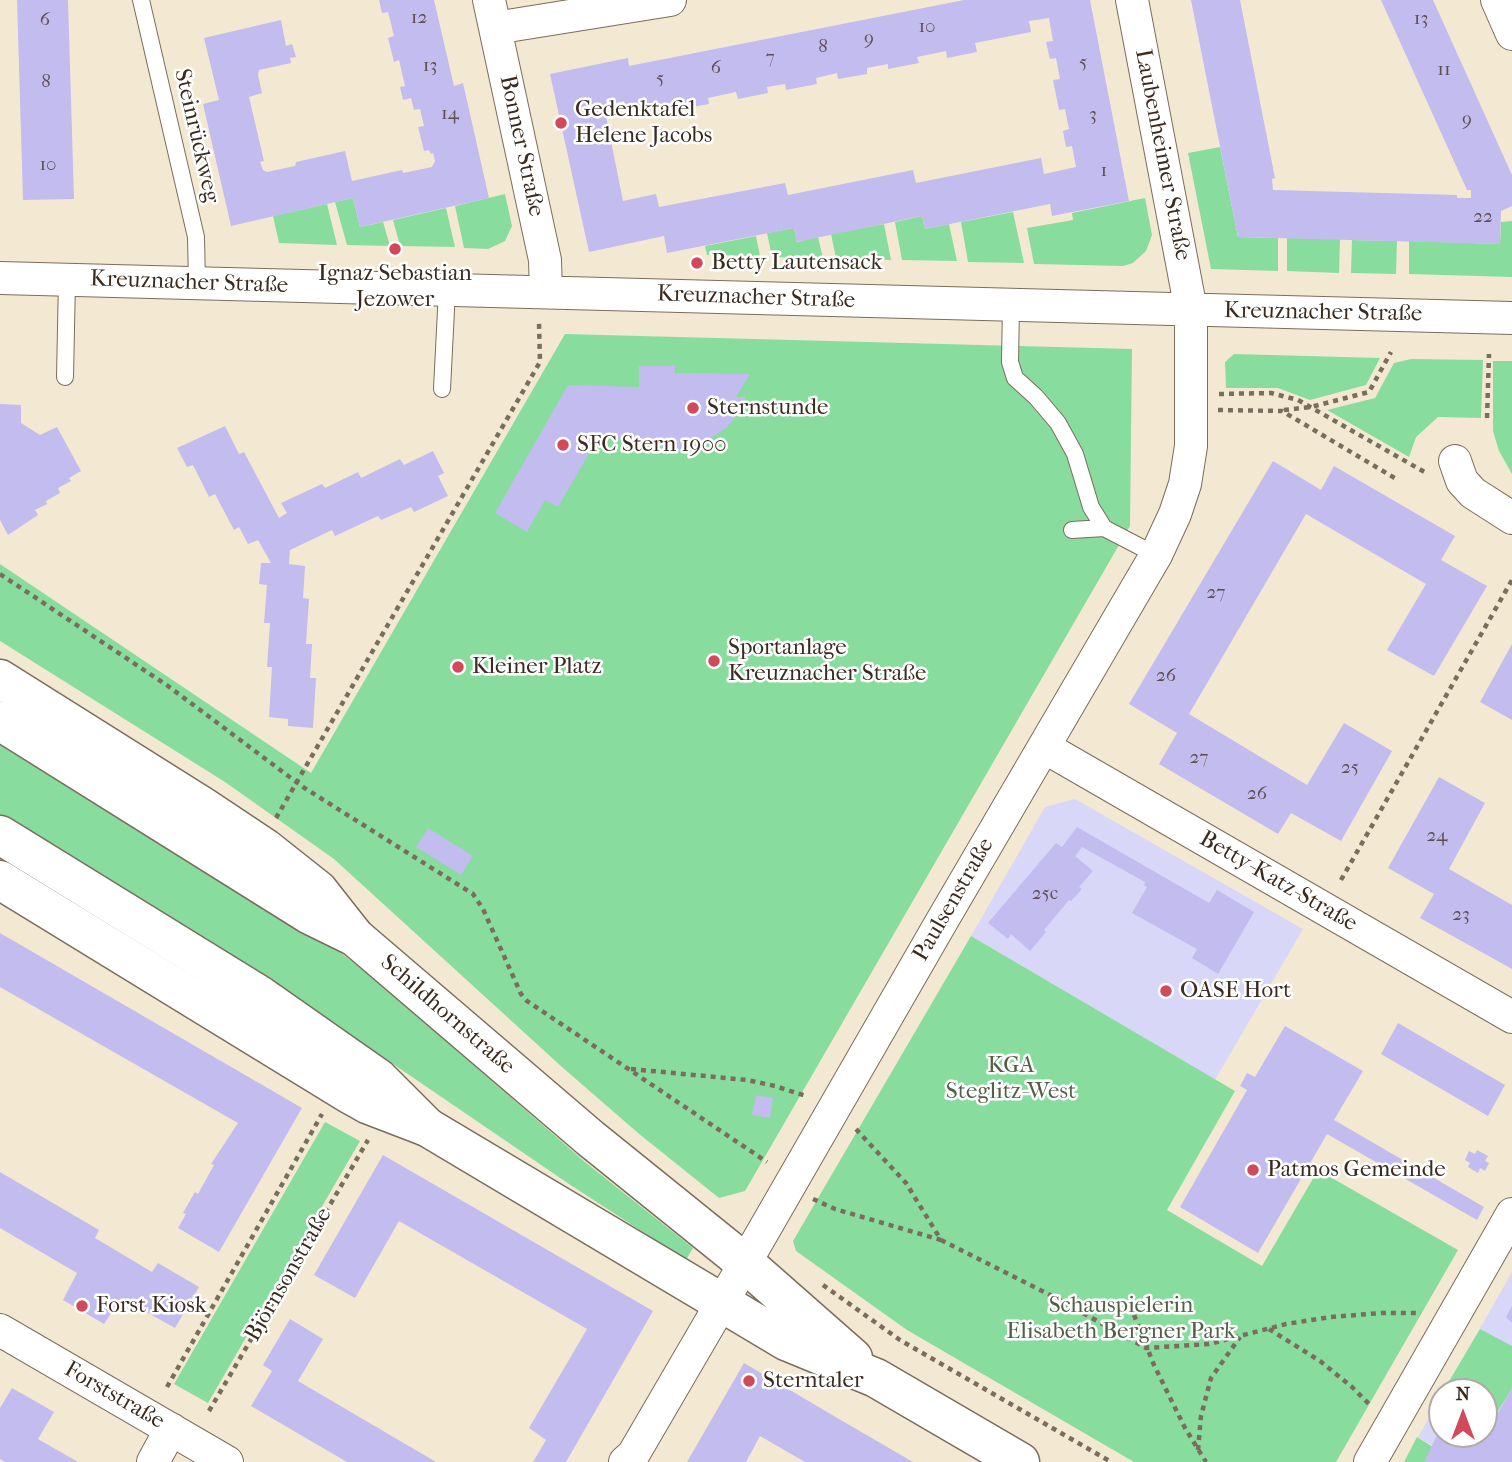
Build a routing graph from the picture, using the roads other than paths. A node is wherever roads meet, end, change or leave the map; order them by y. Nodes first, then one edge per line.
1 (141, 0) edge
2 (670, 0) edge
3 (1132, 0) edge
4 (1497, 0) edge
5 (492, 14) edge
6 (1512, 34) edge
7 (0, 278) edge
8 (66, 280) junction
9 (197, 283) junction
10 (447, 290) junction
11 (546, 292) junction
12 (1011, 305) junction
13 (1191, 310) junction
14 (1512, 318) edge
15 (65, 377) dead end
16 (442, 389) dead end
17 (1459, 471) road end
18 (1512, 518) edge
19 (1104, 528) junction
20 (1072, 530) dead end
21 (1156, 555) junction
22 (0, 680) edge
23 (0, 721) edge
24 (1044, 747) junction
25 (0, 835) edge
26 (0, 880) edge
27 (355, 937) junction
28 (1512, 1017) edge
29 (427, 1127) junction
30 (1512, 1214) edge
31 (745, 1263) junction
32 (722, 1303) junction
33 (0, 1330) edge
34 (876, 1378) junction
35 (171, 1429) junction
36 (153, 1462) edge
37 (227, 1462) edge
38 (625, 1462) edge
39 (1020, 1462) edge
40 (1370, 1462) edge

1 - 9 lane, Steinrückweg
2 - 5 street
3 - 13 street, Laubenheimer Straße
4 - 6 street
5 - 11 street, Bonner Straße
7 - 8 street, Kreuznacher Straße
8 - 9 street, Kreuznacher Straße
8 - 15 lane
9 - 10 street, Kreuznacher Straße
10 - 11 street, Kreuznacher Straße
10 - 16 lane
11 - 12 street, Kreuznacher Straße
12 - 13 street, Kreuznacher Straße
12 - 19 lane
13 - 14 street, Kreuznacher Straße
13 - 21 street, Paulsenstraße
17 - 18 street
19 - 20 lane
19 - 21 lane
21 - 24 street, Paulsenstraße
22 - 27 main road, Schildhornstraße
23 - 27 main road
24 - 28 street, Betty-Katz-Straße
24 - 31 street, Paulsenstraße
25 - 29 main road
26 - 29 main road, Schildhornstraße
27 - 31 main road, Schildhornstraße
29 - 32 main road, Schildhornstraße
30 - 40 street
31 - 32 street, Paulsenstraße
31 - 34 main road, Schildhornstraße
32 - 34 main road, Schildhornstraße
32 - 38 street, Paulsenstraße
33 - 35 street, Forststraße
34 - 39 main road, Schildhornstraße
35 - 36 street
35 - 37 street, Forststraße

